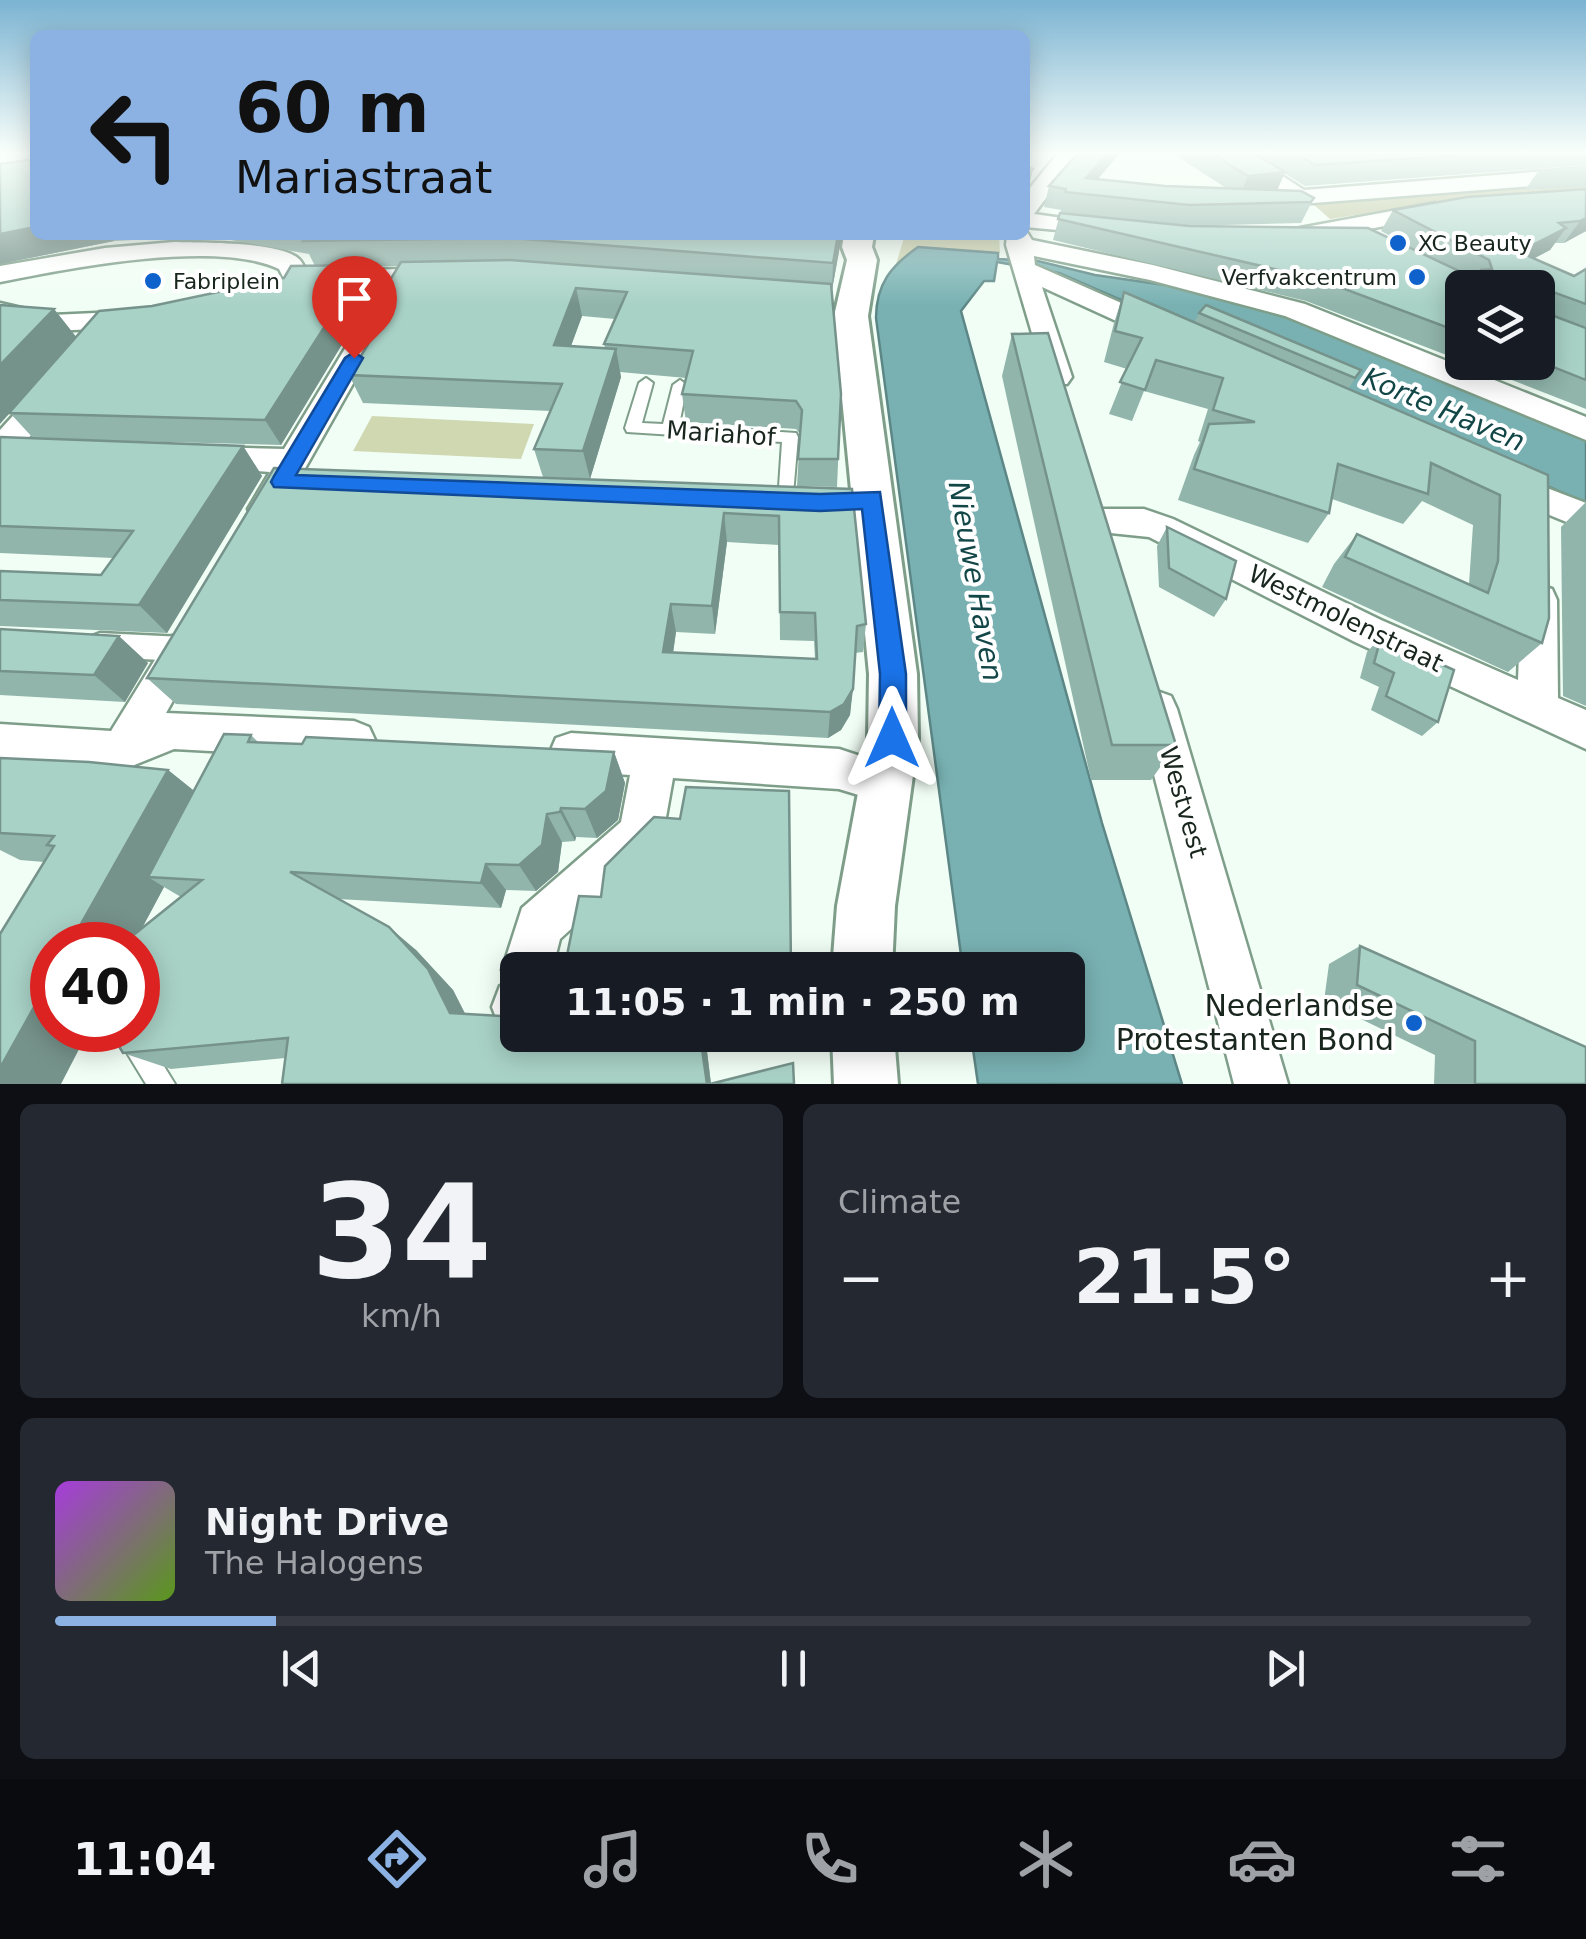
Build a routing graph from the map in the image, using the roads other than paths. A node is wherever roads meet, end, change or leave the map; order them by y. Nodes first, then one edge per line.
1 (1504, 204) edge
2 (1342, 228) junction
3 (1135, 234) edge
4 (1266, 237) edge
5 (1021, 242) edge
6 (866, 243) edge
7 (1376, 246) edge
8 (0, 274) edge
9 (463, 276) edge
10 (401, 277) junction
11 (296, 280) junction
12 (245, 304) edge
13 (0, 310) edge
14 (159, 318) edge
15 (113, 320) junction
16 (1183, 340) edge
17 (646, 384) dead end
18 (680, 385) edge
19 (1067, 410) edge
20 (1586, 428) edge
21 (670, 430) junction
22 (0, 451) edge
23 (40, 453) edge
24 (177, 458) edge
25 (298, 475) junction
26 (1487, 476) edge
27 (749, 500) edge
28 (1540, 500) junction
29 (843, 501) junction
30 (786, 502) junction
31 (1586, 517) edge
32 (252, 532) edge
33 (1114, 560) edge
34 (203, 615) edge
35 (73, 643) edge
36 (183, 648) junction
37 (1146, 673) edge
38 (1538, 706) junction
39 (1586, 730) edge
40 (396, 742) edge
41 (0, 743) edge
42 (535, 750) edge
43 (122, 752) junction
44 (655, 757) junction
45 (885, 783) junction
46 (532, 952) edge
47 (863, 952) edge
48 (141, 1052) edge
49 (865, 1052) edge
50 (162, 1084) edge
51 (866, 1084) edge
52 (1260, 1084) edge

1 - 2 street
2 - 4 street
2 - 7 street
3 - 5 street
5 - 16 street
5 - 19 street
5 - 20 street
6 - 29 street
8 - 11 street
9 - 10 street
10 - 11 street
10 - 25 street
11 - 12 street
13 - 15 street
14 - 15 street
15 - 22 street
17 - 21 lane, Mariahof
18 - 21 lane
21 - 30 lane, Mariahof
22 - 23 street
24 - 25 street
25 - 32 street
26 - 28 street
27 - 30 street
28 - 31 street
28 - 38 street
29 - 30 street
29 - 45 street
33 - 38 street, Westmolenstraat
34 - 36 street
35 - 36 street
36 - 43 street
37 - 52 street, Westvest
38 - 39 street, Westmolenstraat
40 - 43 street
41 - 43 street
42 - 44 street
44 - 45 street
44 - 46 street
45 - 47 street
48 - 50 lane
49 - 51 street

